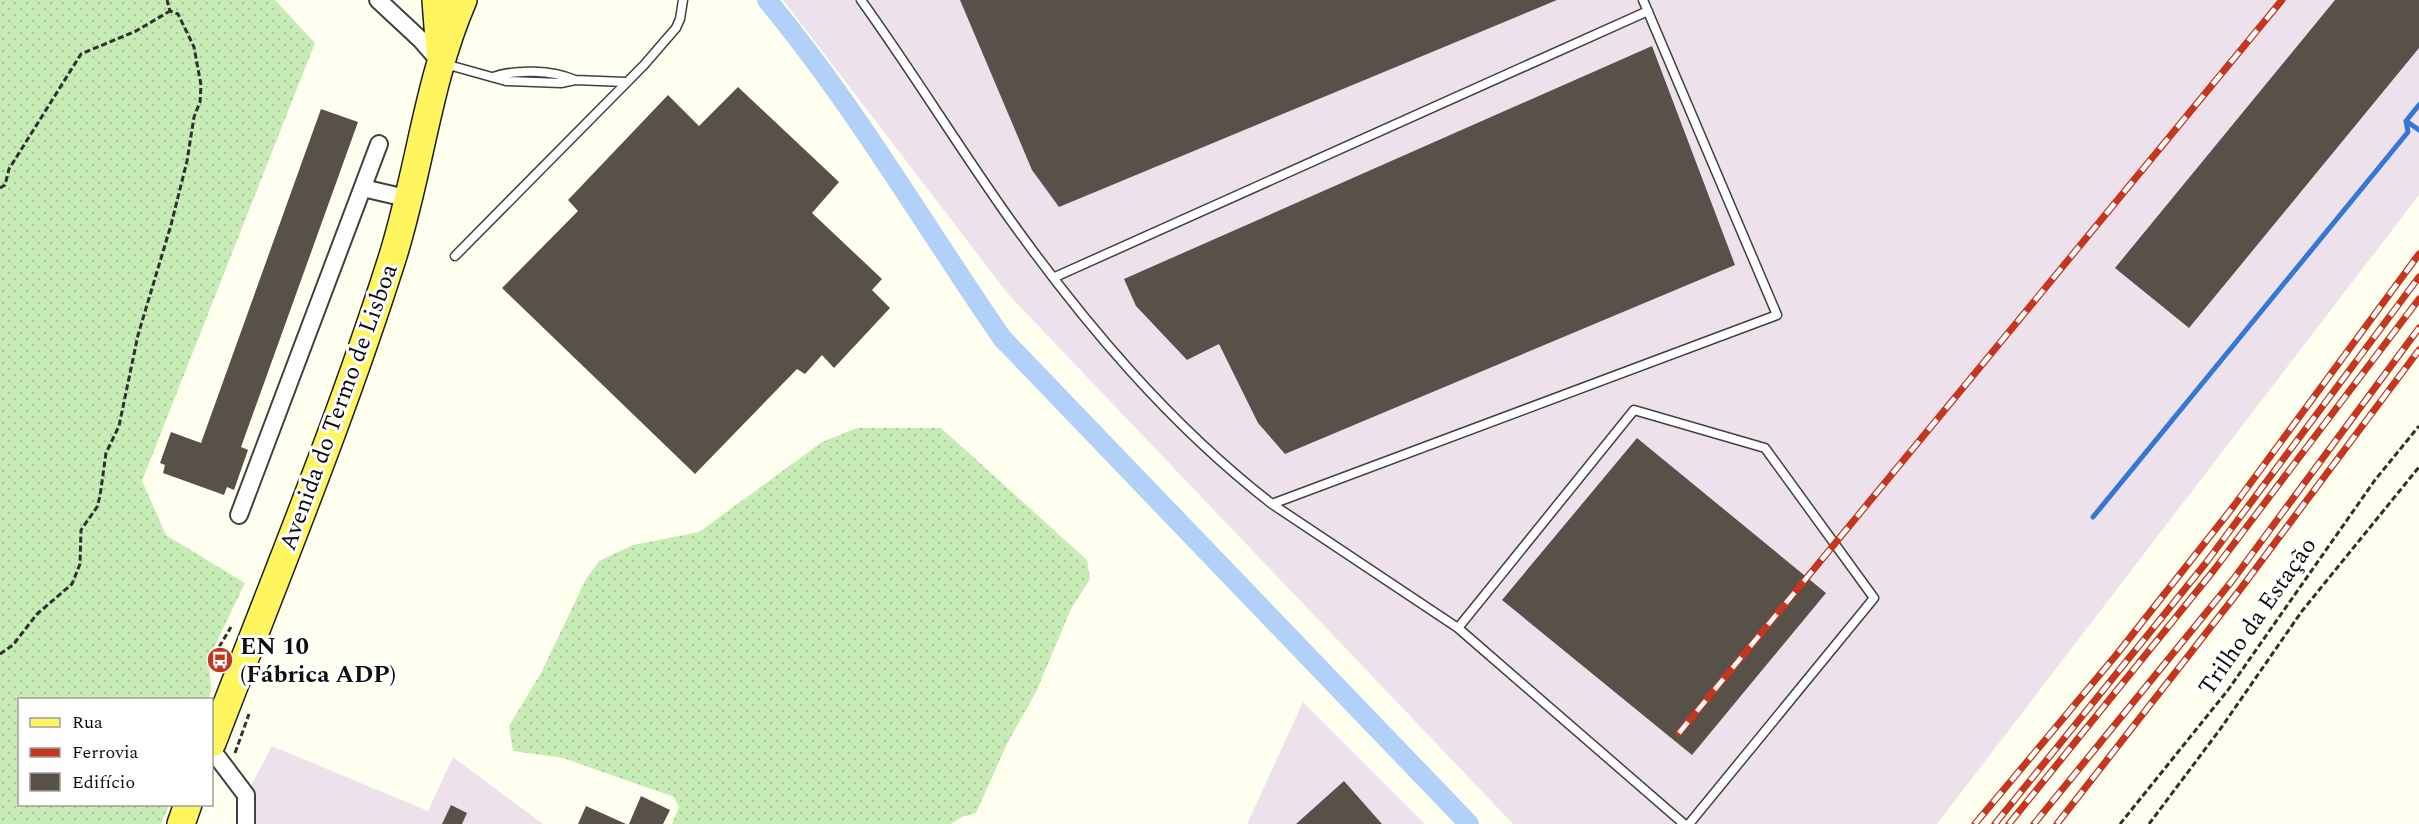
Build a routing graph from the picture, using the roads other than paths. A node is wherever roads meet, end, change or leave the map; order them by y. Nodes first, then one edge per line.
1 (378, 0) edge
2 (436, 0) edge
3 (463, 0) edge
4 (683, 0) edge
5 (1643, 0) edge
6 (864, 1) edge
7 (1648, 11) junction
8 (441, 63) junction
9 (625, 82) junction
10 (379, 144) dead end
11 (363, 188) junction
12 (410, 199) junction
13 (455, 256) dead end
14 (1055, 277) junction
15 (1272, 504) junction
16 (239, 515) dead end
17 (1458, 628) junction
18 (213, 740) edge
19 (213, 751) edge
20 (187, 806) edge
21 (181, 824) edge
22 (246, 824) edge
23 (1684, 824) edge
24 (1689, 824) edge

1 - 8 street
2 - 8 main road, Avenida do Termo de Lisboa
3 - 8 main road, Avenida do Termo de Lisboa
4 - 9 lane
5 - 7 lane
6 - 14 lane
7 - 14 lane
7 - 15 lane
8 - 9 lane
8 - 12 main road, Avenida do Termo de Lisboa
9 - 13 lane
10 - 11 street
11 - 12 street
11 - 16 street
12 - 18 main road, Avenida do Termo de Lisboa
14 - 15 lane
15 - 17 lane
17 - 23 lane
17 - 24 lane
19 - 22 street
20 - 21 main road

